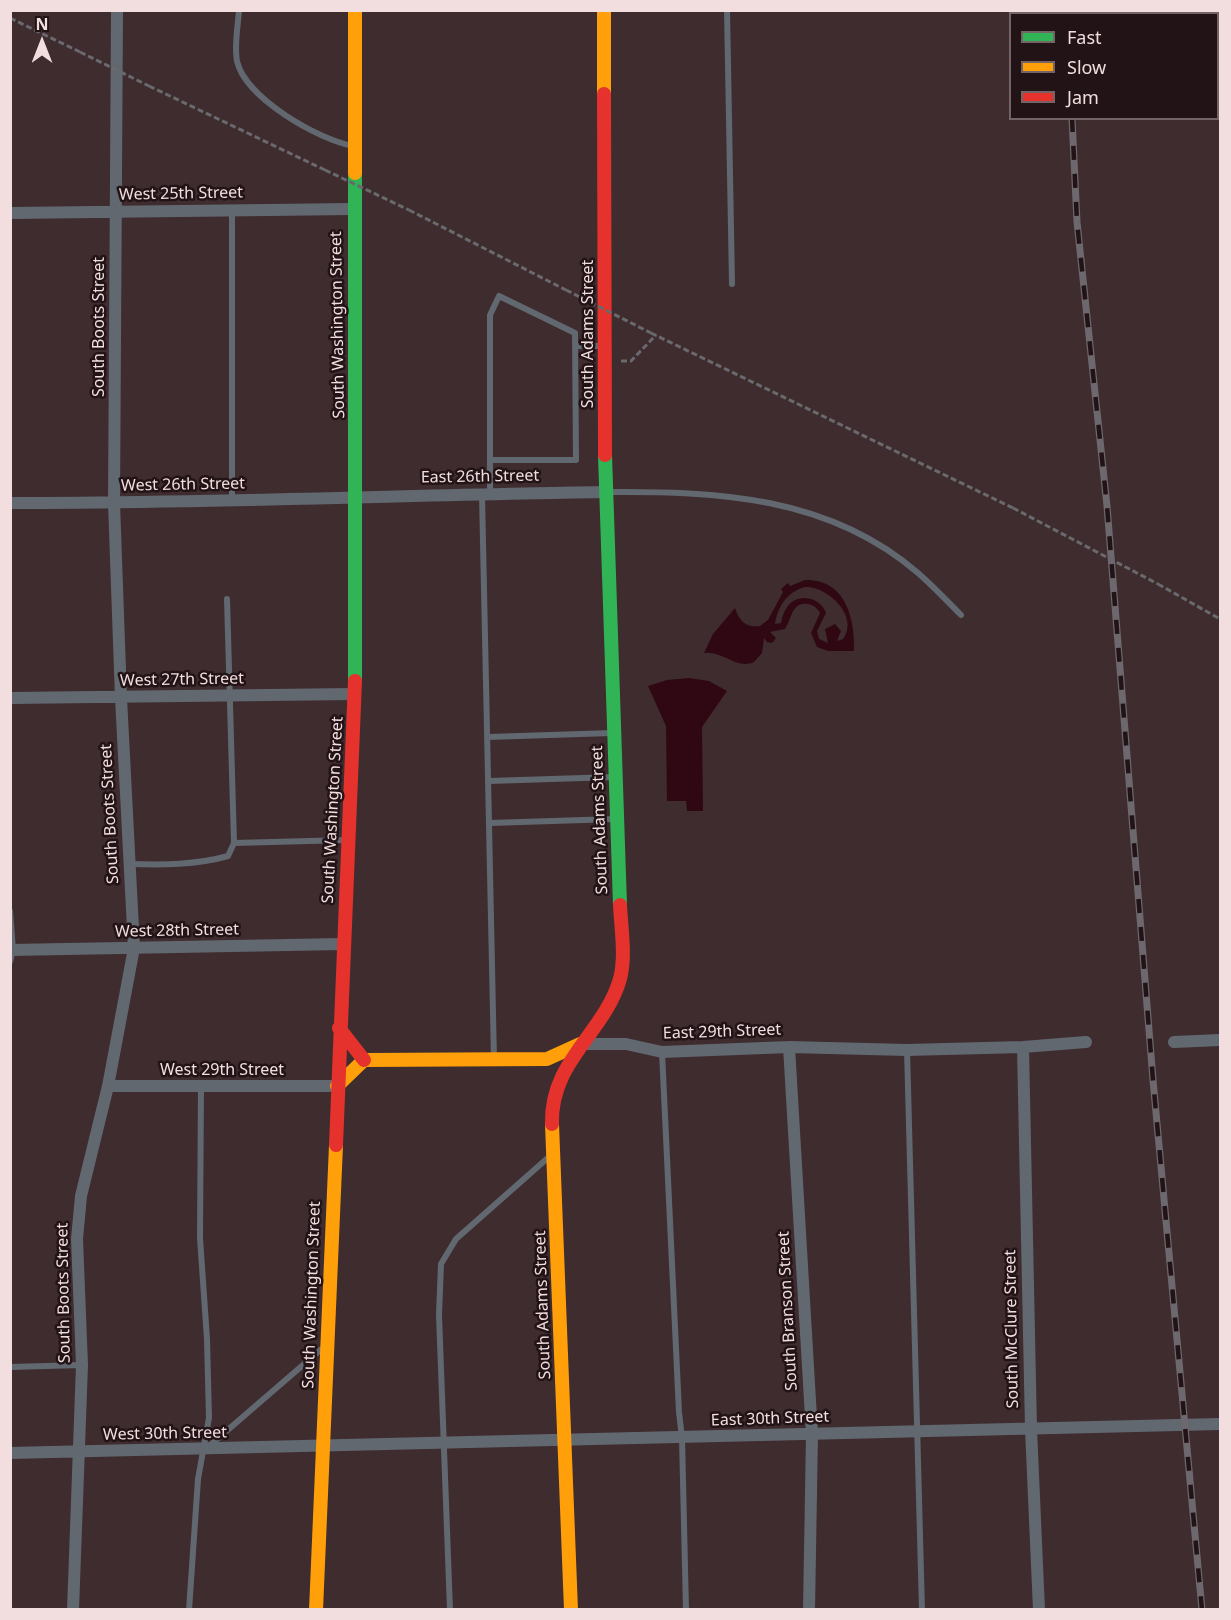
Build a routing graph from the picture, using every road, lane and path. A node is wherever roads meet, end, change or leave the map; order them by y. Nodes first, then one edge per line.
1 (117, 10) edge
2 (239, 10) edge
3 (355, 10) edge
4 (604, 10) edge
5 (726, 10) edge
6 (10, 18) edge
7 (353, 146) junction
8 (353, 209) junction
9 (232, 210) junction
10 (115, 212) junction
11 (10, 213) edge
12 (732, 284) dead end
13 (656, 335) junction
14 (575, 346) junction
15 (604, 346) junction
16 (631, 361) dead end
17 (489, 460) junction
18 (605, 492) junction
19 (485, 494) junction
20 (356, 496) junction
21 (232, 501) junction
22 (10, 503) edge
23 (114, 503) junction
24 (227, 599) dead end
25 (961, 615) dead end
26 (1221, 618) edge
27 (355, 694) junction
28 (230, 696) junction
29 (10, 698) edge
30 (121, 698) junction
31 (612, 733) junction
32 (488, 737) junction
33 (614, 777) junction
34 (489, 781) junction
35 (616, 819) junction
36 (490, 823) junction
37 (348, 840) junction
38 (234, 843) junction
39 (130, 864) junction
40 (10, 911) edge
41 (343, 944) junction
42 (134, 948) junction
43 (11, 954) edge
44 (339, 1028) junction
45 (1221, 1040) edge
46 (1086, 1042) dead end
47 (1174, 1042) dead end
48 (581, 1044) junction
49 (789, 1047) junction
50 (1023, 1047) junction
51 (907, 1050) junction
52 (662, 1052) junction
53 (364, 1060) junction
54 (495, 1061) junction
55 (108, 1086) junction
56 (201, 1086) junction
57 (337, 1086) junction
58 (553, 1153) junction
59 (328, 1344) junction
60 (82, 1365) junction
61 (10, 1367) edge
62 (1221, 1424) edge
63 (1031, 1429) junction
64 (919, 1431) junction
65 (812, 1434) junction
66 (682, 1438) junction
67 (564, 1441) junction
68 (446, 1444) junction
69 (321, 1446) junction
70 (204, 1450) junction
71 (80, 1452) junction
72 (10, 1453) edge
73 (73, 1610) edge
74 (189, 1610) edge
75 (316, 1610) edge
76 (450, 1610) edge
77 (572, 1610) edge
78 (686, 1610) edge
79 (809, 1610) edge
80 (922, 1610) edge
81 (1038, 1610) edge

1 - 10 street, South Boots Street
2 - 7 lane
3 - 7 main road, South Washington Street
4 - 15 main road, South Adams Street
5 - 12 lane
6 - 13 path, bridge
7 - 8 main road, South Washington Street
8 - 9 street, West 25th Street
8 - 20 main road, South Washington Street
9 - 10 street, West 25th Street
9 - 21 lane
10 - 11 street, West 25th Street
10 - 23 street, South Boots Street
13 - 16 path
13 - 26 path, bridge
14 - 15 lane
14 - 17 lane
14 - 17 lane
15 - 18 main road, South Adams Street
17 - 19 lane
18 - 19 street, East 26th Street
18 - 25 lane
18 - 31 main road, South Adams Street
19 - 20 street, East 26th Street
19 - 32 lane
20 - 21 street, West 26th Street
20 - 27 main road, South Washington Street
21 - 23 street, West 26th Street
22 - 23 street, West 26th Street
23 - 30 street, South Boots Street
24 - 28 lane
27 - 28 street, West 27th Street
27 - 37 main road, South Washington Street
28 - 30 street, West 27th Street
28 - 38 lane
29 - 30 street, West 27th Street
30 - 39 street, South Boots Street
31 - 32 lane
31 - 33 main road, South Adams Street
32 - 34 lane
33 - 34 lane
33 - 35 main road, South Adams Street
34 - 36 lane
35 - 36 lane
35 - 48 main road, South Adams Street
36 - 54 lane
37 - 38 lane
37 - 41 main road, South Washington Street
38 - 39 lane
39 - 42 street, South Boots Street
40 - 43 lane
41 - 42 street, West 28th Street
41 - 44 main road, South Washington Street
42 - 43 street, West 28th Street
42 - 55 street, South Boots Street
44 - 53 main road
44 - 57 main road, South Washington Street
45 - 47 street
46 - 50 street, East 29th Street
48 - 52 street, East 29th Street
48 - 54 main road, East 29th Street
48 - 58 main road, South Adams Street
49 - 51 street, East 29th Street
49 - 52 street, East 29th Street
49 - 65 street, South Branson Street
50 - 51 street, East 29th Street
50 - 63 street, South McClure Street
51 - 64 lane
52 - 66 lane
53 - 54 main road, East 29th Street
53 - 57 main road
55 - 56 street, West 29th Street
55 - 60 street, South Boots Street
56 - 57 street, West 29th Street
56 - 70 lane
57 - 59 main road, South Washington Street
58 - 67 main road, South Adams Street
58 - 68 lane
59 - 69 main road, South Washington Street
59 - 70 lane
60 - 61 lane
60 - 71 street, South Boots Street
62 - 63 street, East 30th Street
63 - 64 street, East 30th Street
63 - 81 street, South McClure Street
64 - 65 street, East 30th Street
64 - 80 lane
65 - 66 street, East 30th Street
65 - 79 street, South Branson Street
66 - 67 street, East 30th Street
66 - 78 lane
67 - 68 street, East 30th Street
67 - 77 main road, South Adams Street
68 - 69 street, East 30th Street
68 - 76 lane
69 - 70 street, West 30th Street
69 - 75 main road, South Washington Street
70 - 71 street, West 30th Street
70 - 74 lane
71 - 72 street, West 30th Street
71 - 73 street, South Boots Street

